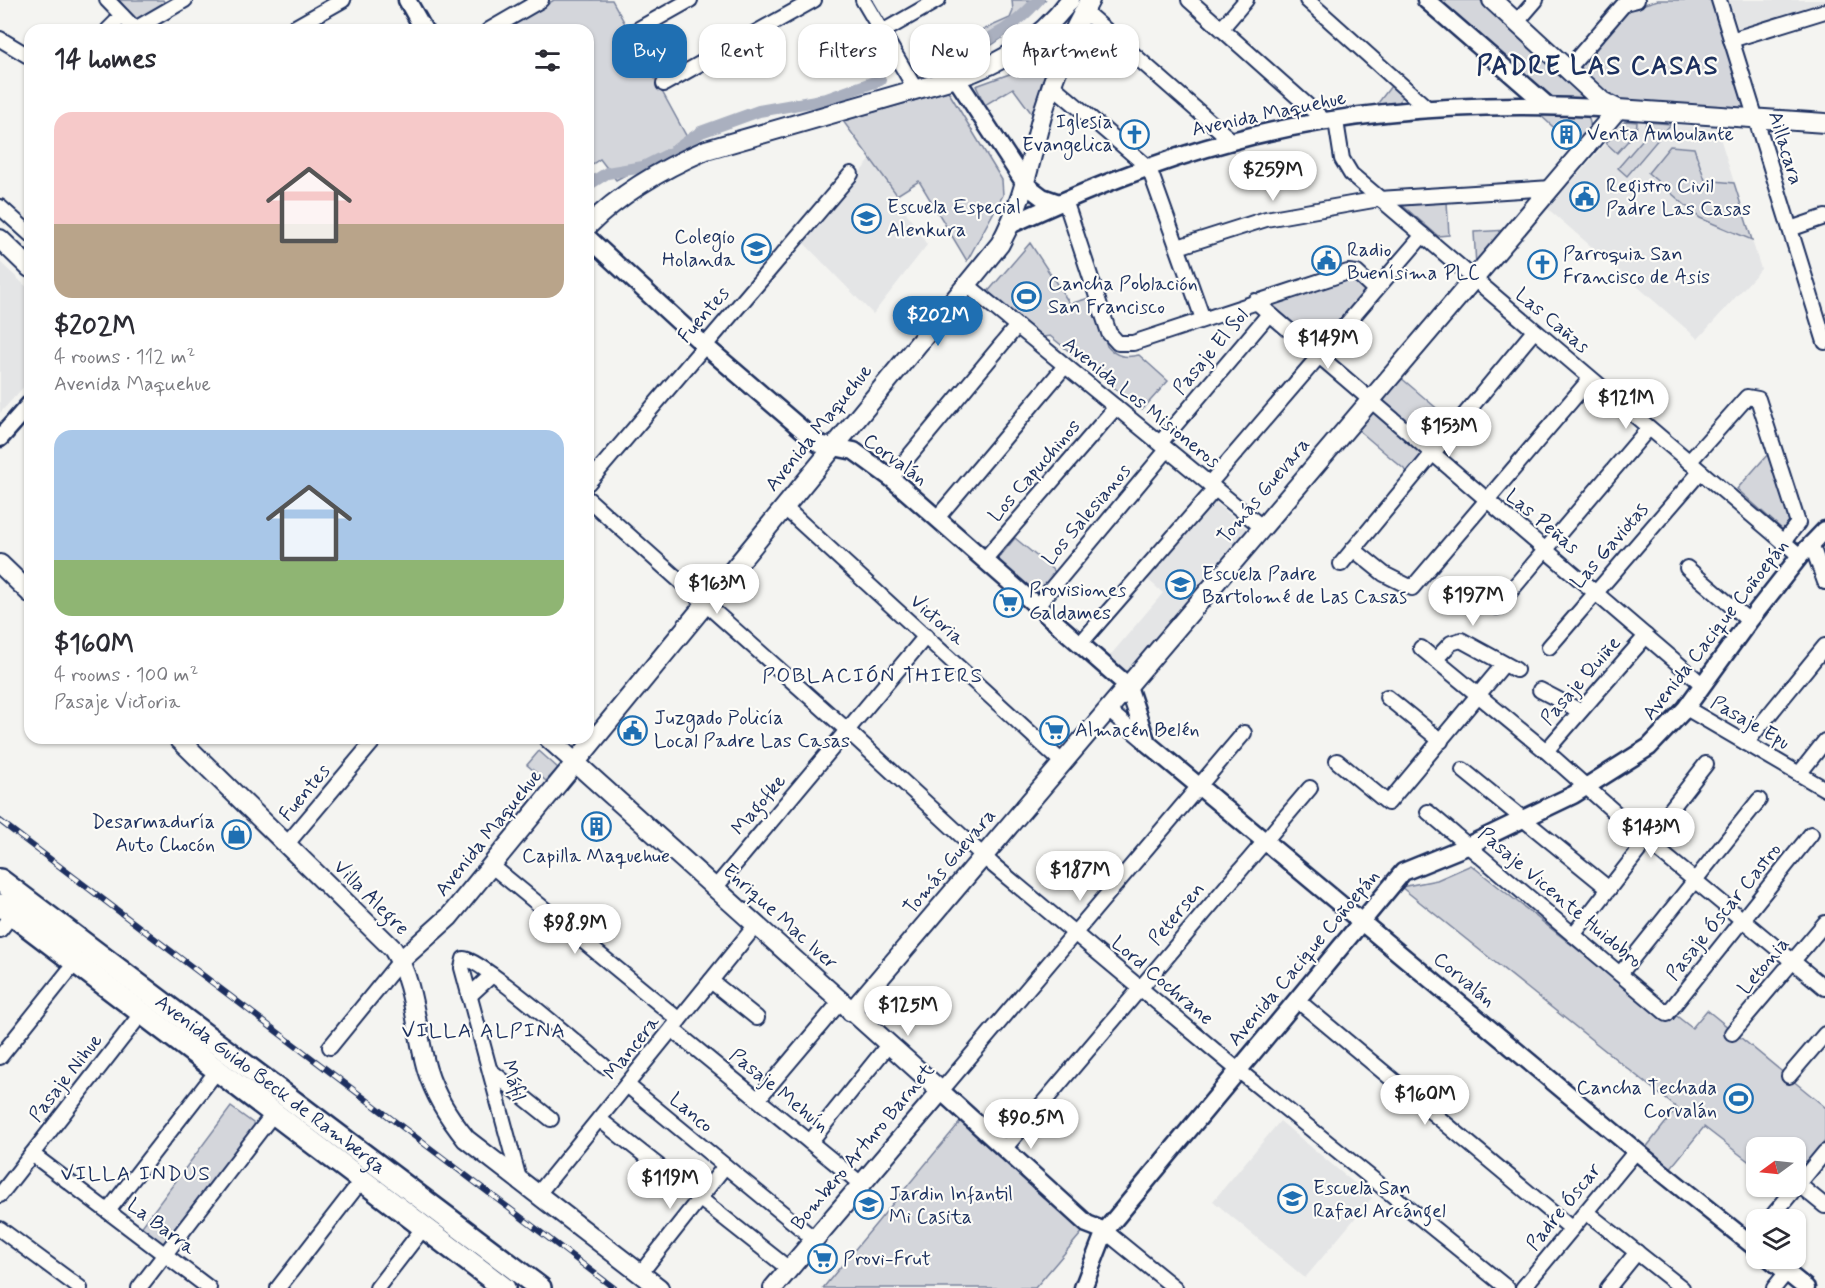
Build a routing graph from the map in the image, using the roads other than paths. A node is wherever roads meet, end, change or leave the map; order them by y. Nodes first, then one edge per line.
1 (107, 0) edge
2 (343, 0) edge
3 (407, 0) edge
4 (541, 0) edge
5 (690, 0) edge
6 (814, 0) edge
7 (863, 0) edge
8 (938, 0) edge
9 (1189, 0) edge
10 (1246, 0) edge
11 (1307, 0) edge
12 (1426, 0) edge
13 (1492, 0) edge
14 (1536, 0) edge
15 (1637, 0) edge
16 (1719, 0) edge
17 (177, 2) edge
18 (1082, 4) edge
19 (1825, 11) edge
20 (122, 16) junction
21 (1517, 22) junction
22 (114, 24) edge
23 (130, 24) edge
24 (145, 24) edge
25 (301, 24) edge
26 (421, 24) edge
27 (499, 24) edge
28 (647, 24) edge
29 (877, 24) edge
30 (896, 24) edge
31 (1222, 28) junction
32 (0, 39) edge
33 (1731, 40) junction
34 (24, 53) edge
35 (898, 59) edge
36 (990, 66) edge
37 (1568, 69) junction
38 (956, 78) joint
39 (664, 84) dead end
40 (1052, 85) junction
41 (916, 90) junction
42 (1547, 105) junction
43 (1427, 108) junction
44 (1618, 110) junction
45 (1755, 117) junction
46 (1331, 121) junction
47 (1825, 123) edge
48 (1232, 141) junction
49 (1149, 168) junction
50 (851, 174) dead end
51 (1026, 185) junction
52 (1551, 188) junction
53 (1379, 199) junction
54 (1062, 201) junction
55 (0, 207) edge
56 (1825, 217) edge
57 (594, 221) edge
58 (1010, 225) junction
59 (24, 229) edge
60 (1790, 229) junction
61 (1423, 235) junction
62 (0, 239) edge
63 (594, 244) edge
64 (1178, 247) junction
65 (24, 262) edge
66 (1473, 280) junction
67 (966, 284) junction
68 (1375, 290) junction
69 (1825, 293) edge
70 (1811, 297) junction
71 (1255, 301) junction
72 (1269, 314) junction
73 (1203, 319) junction
74 (1017, 326) junction
75 (1534, 331) junction
76 (1825, 342) edge
77 (704, 345) junction
78 (1319, 356) junction
79 (1065, 366) junction
80 (1590, 379) junction
81 (1371, 401) junction
82 (1116, 407) junction
83 (24, 411) edge
84 (1648, 429) junction
85 (0, 438) edge
86 (833, 447) junction
87 (1164, 447) junction
88 (1432, 453) junction
89 (1689, 462) junction
90 (1701, 472) junction
91 (594, 476) edge
92 (891, 478) junction
93 (1212, 486) junction
94 (1487, 500) junction
95 (594, 504) edge
96 (784, 507) junction
97 (937, 518) junction
98 (1263, 528) junction
99 (1825, 530) edge
100 (1783, 542) junction
101 (1811, 543) junction
102 (1353, 549) junction
103 (1545, 550) junction
104 (1800, 556) junction
105 (984, 560) junction
106 (0, 564) edge
107 (1341, 564) dead end
108 (1687, 568) dead end
109 (1825, 582) edge
110 (24, 587) edge
111 (1596, 593) junction
112 (704, 603) junction
113 (1037, 606) junction
114 (1497, 607) dead end
115 (1749, 621) junction
116 (926, 636) junction
117 (1646, 636) junction
118 (1080, 644) junction
119 (1825, 646) edge
120 (1550, 647) dead end
121 (1421, 648) dead end
122 (1436, 660) junction
123 (1703, 685) junction
124 (1128, 686) junction
125 (1540, 690) dead end
126 (1478, 695) junction
127 (1387, 697) dead end
128 (1686, 708) junction
129 (1108, 710) junction
130 (1580, 711) junction
131 (847, 730) junction
132 (1244, 733) dead end
133 (594, 739) edge
134 (1441, 741) junction
135 (1825, 741) edge
136 (1147, 743) junction
137 (1746, 743) junction
138 (184, 744) edge
139 (371, 744) edge
140 (554, 744) edge
141 (590, 744) edge
142 (1546, 752) junction
143 (1337, 761) dead end
144 (575, 763) junction
145 (1064, 763) junction
146 (1706, 764) dead end
147 (1463, 770) dead end
148 (1799, 774) junction
149 (1198, 787) junction
150 (1310, 788) dead end
151 (1587, 788) junction
152 (1825, 789) edge
153 (1759, 800) dead end
154 (1428, 812) dead end
155 (1523, 819) junction
156 (1811, 834) dead end
157 (1646, 840) junction
158 (1264, 842) junction
159 (286, 845) junction
160 (1467, 846) junction
161 (983, 857) junction
162 (492, 866) junction
163 (0, 880) edge
164 (1694, 880) junction
165 (715, 888) junction
166 (1609, 889) junction
167 (9, 912) edge
168 (1743, 919) junction
169 (1361, 922) junction
170 (1825, 923) edge
171 (756, 925) junction
172 (1074, 933) junction
173 (1574, 935) junction
174 (400, 961) junction
175 (1794, 961) junction
176 (75, 963) junction
177 (1620, 974) junction
178 (492, 975) junction
179 (711, 981) junction
180 (1140, 988) junction
181 (1825, 988) edge
182 (470, 996) junction
183 (1298, 1000) junction
184 (846, 1007) junction
185 (141, 1014) junction
186 (1667, 1014) joint
187 (757, 1018) dead end
188 (675, 1025) junction
189 (1732, 1034) dead end
190 (1825, 1034) edge
191 (890, 1044) junction
192 (330, 1047) dead end
193 (0, 1057) edge
194 (604, 1066) dead end
195 (1238, 1070) junction
196 (491, 1071) junction
197 (216, 1072) junction
198 (1789, 1076) dead end
199 (627, 1085) junction
200 (940, 1091) junction
201 (286, 1097) junction
202 (758, 1100) junction
203 (273, 1114) junction
204 (551, 1119) dead end
205 (599, 1119) junction
206 (810, 1142) junction
207 (1004, 1149) junction
208 (1636, 1151) junction
209 (1825, 1152) edge
210 (32, 1154) junction
211 (725, 1166) junction
212 (1806, 1175) edge
213 (519, 1179) junction
214 (361, 1181) junction
215 (861, 1184) junction
216 (1806, 1191) edge
217 (538, 1194) junction
218 (0, 1195) edge
219 (1788, 1197) edge
220 (700, 1198) junction
221 (1825, 1206) edge
222 (1778, 1209) edge
223 (108, 1211) junction
224 (1586, 1212) junction
225 (424, 1227) junction
226 (1572, 1228) junction
227 (0, 1229) edge
228 (1105, 1231) junction
229 (1746, 1235) edge
230 (814, 1239) junction
231 (1637, 1252) junction
232 (165, 1254) junction
233 (503, 1260) junction
234 (789, 1269) junction
235 (1782, 1269) edge
236 (1786, 1272) junction
237 (640, 1274) junction
238 (492, 1284) edge
239 (80, 1288) edge
240 (139, 1288) edge
241 (209, 1288) edge
242 (278, 1288) edge
243 (377, 1288) edge
244 (540, 1288) edge
245 (659, 1288) edge
246 (773, 1288) edge
247 (1083, 1288) edge
248 (1175, 1288) edge
249 (1507, 1288) edge
250 (1523, 1288) edge
251 (1608, 1288) edge
252 (1682, 1288) edge
253 (1774, 1288) edge
254 (1806, 1288) edge

1 - 20 street
2 - 25 street
3 - 26 street
4 - 27 street
5 - 28 street
6 - 39 street
7 - 29 street
8 - 30 street
9 - 31 street
10 - 31 street
11 - 43 street
12 - 42 street
13 - 21 main road
14 - 21 street
15 - 37 street
16 - 33 street, Aillacara
17 - 24 street
18 - 36 main road
18 - 40 main road
18 - 48 street
19 - 33 street
20 - 22 street
20 - 23 street
21 - 37 main road
31 - 46 street
32 - 34 street
33 - 45 street, Aillacara
35 - 41 street
37 - 44 main road
38 - 41 main road
38 - 51 street
40 - 49 street
40 - 51 main road
41 - 57 main road
42 - 43 street, Avenida Maquehue
42 - 44 street, Avenida Maquehue
43 - 46 street, Avenida Maquehue
44 - 45 main road, Avenida Maquehue
44 - 52 main road, Tomás Guevara
45 - 47 main road, Avenida Maquehue
45 - 60 street, Aillacara
46 - 48 street, Avenida Maquehue
46 - 53 street, Las Cañas
48 - 49 street, Avenida Maquehue
49 - 54 street, Avenida Maquehue
49 - 64 street
50 - 77 street, Fuentes
51 - 54 street
51 - 58 main road
52 - 53 street
52 - 66 main road, Tomás Guevara
53 - 61 street, Las Cañas
53 - 64 street
54 - 58 street, Avenida Maquehue
54 - 73 street
55 - 59 street
56 - 60 street
58 - 67 main road, Avenida Maquehue
60 - 70 street, Aillacara
61 - 66 street, Las Cañas
61 - 68 street
62 - 65 main road
63 - 77 street, Corvalán
64 - 73 street
66 - 75 street, Las Cañas
66 - 81 main road, Tomás Guevara
67 - 74 street, Avenida Los Misioneros
67 - 86 main road, Avenida Maquehue
68 - 71 street
68 - 78 street
69 - 70 street
70 - 76 street, Aillacara
71 - 72 street, Las Peñas
71 - 73 street
72 - 78 street, Las Peñas
72 - 87 street, Pasaje El Sol
74 - 79 street, Avenida Los Misioneros
74 - 92 street
75 - 80 street, Las Cañas
75 - 88 street
77 - 86 street, Corvalán
77 - 91 street, Fuentes
78 - 81 street, Las Peñas
78 - 93 street
79 - 82 street, Avenida Los Misioneros
79 - 97 street
80 - 84 street, Las Cañas
80 - 94 street
81 - 88 street, Las Peñas
81 - 98 main road, Tomás Guevara
82 - 87 street, Avenida Los Misioneros
82 - 105 street, Los Capuchinos
83 - 85 street
84 - 89 street, Las Cañas
84 - 103 street
86 - 92 street, Corvalán
86 - 96 main road, Avenida Maquehue
87 - 93 street, Avenida Los Misioneros
87 - 113 street, Los Salesianos
88 - 94 street, Las Peñas
88 - 102 street
89 - 90 street, Las Cañas
89 - 100 street
90 - 100 street, Las Cañas
90 - 111 street, Las Gaviotas
92 - 97 street, Corvalán
93 - 98 street, Avenida Los Misioneros
93 - 118 street
94 - 102 street
94 - 103 street, Las Peñas
95 - 112 street, Lord Cochrane
96 - 112 main road, Avenida Maquehue
96 - 116 street, Victoria
97 - 105 street, Corvalán
98 - 124 main road, Tomás Guevara
99 - 101 street, Avenida Cacique Coñoepán
100 - 104 street, Las Cañas
101 - 104 street, Avenida Cacique Coñoepán
101 - 109 street
102 - 107 street
103 - 111 street, Las Peñas
103 - 114 street
104 - 115 street, Avenida Cacique Coñoepán
105 - 113 street, Corvalán
106 - 110 main road
108 - 115 street
111 - 117 street, Las Peñas
111 - 120 street, Las Gaviotas
112 - 131 street, Lord Cochrane
112 - 133 main road, Avenida Maquehue
113 - 118 street, Corvalán
115 - 123 street, Avenida Cacique Coñoepán
116 - 131 street, Magofke
116 - 145 street, Victoria
117 - 123 street, Las Peñas
117 - 130 street, Pasaje Quiñe
118 - 124 street, Corvalán
119 - 137 street
121 - 122 street
122 - 126 street
122 - 126 street
123 - 128 street, Avenida Cacique Coñoepán
124 - 129 main road, Tomás Guevara
124 - 136 street
125 - 130 street
126 - 134 street
126 - 142 street
127 - 134 street
128 - 137 street, Pasaje Epu
128 - 151 street, Avenida Cacique Coñoepán
129 - 136 street, Corvalán
129 - 145 main road, Tomás Guevara
130 - 142 street, Pasaje Quiñe
131 - 161 street, Lord Cochrane
131 - 165 street, Magofke
132 - 149 street, Bombero Arturo Barnet
134 - 143 street
135 - 148 street
136 - 149 street, Corvalán
137 - 148 street, Pasaje Epu
138 - 159 main road, Villa Alegre
139 - 159 street, Fuentes
140 - 144 main road, Enrique Mac Iver
141 - 144 main road, Avenida Maquehue
142 - 151 street
144 - 162 main road, Avenida Maquehue
144 - 165 main road, Enrique Mac Iver
145 - 161 main road, Tomás Guevara
146 - 157 street
147 - 155 street
148 - 152 street, Pasaje Epu
149 - 158 street, Corvalán
149 - 172 street, Bombero Arturo Barnet
150 - 158 street, Petersen
151 - 155 street, Avenida Cacique Coñoepán
151 - 157 street
153 - 164 street
154 - 160 street, Pasaje Vicente Huidobro
155 - 160 street, Avenida Cacique Coñoepán
155 - 166 street
156 - 168 street, Pasaje Óscar Castro
157 - 164 street
157 - 166 street
158 - 169 street, Corvalán
158 - 180 street, Petersen
159 - 174 main road, Villa Alegre
160 - 169 street, Avenida Cacique Coñoepán
160 - 173 street, Pasaje Vicente Huidobro
161 - 172 street, Lord Cochrane
161 - 184 main road, Tomás Guevara
162 - 174 main road, Avenida Maquehue
162 - 188 street, Pasaje Mehuín
163 - 167 main road, Avenida Guido Beck de Ramberga
164 - 168 street
164 - 177 street
165 - 171 main road, Enrique Mac Iver
166 - 173 street
167 - 176 main road, Avenida Guido Beck de Ramberga
167 - 201 main road, Avenida Guido Beck de Ramberga
168 - 175 street
168 - 186 street, Pasaje Óscar Castro
169 - 183 street, Avenida Cacique Coñoepán
169 - 208 street, Corvalán
170 - 175 street, Letonia
171 - 179 street, Mancera
171 - 184 main road, Enrique Mac Iver
172 - 180 street, Lord Cochrane
172 - 200 street, Bombero Arturo Barnet
173 - 177 street, Pasaje Vicente Huidobro
174 - 192 street, Avenida Maquehue
174 - 213 main road, Villa Alegre
175 - 181 street
175 - 189 street, Letonia
176 - 185 main road, Avenida Guido Beck de Ramberga
176 - 193 street
177 - 186 street, Pasaje Vicente Huidobro
178 - 182 street
178 - 182 street, Máfil
178 - 194 street
179 - 187 street
179 - 188 street, Mancera
180 - 195 street, Lord Cochrane
180 - 207 street, Petersen
182 - 196 street, Máfil
183 - 195 street, Avenida Cacique Coñoepán
183 - 226 street
184 - 191 main road, Enrique Mac Iver
184 - 202 street
185 - 197 main road, Avenida Guido Beck de Ramberga
185 - 210 street, Pasaje Nihue
188 - 199 street, Mancera
188 - 202 street, Pasaje Mehuín
190 - 198 street
191 - 200 main road, Enrique Mac Iver
191 - 206 street
195 - 228 street, Avenida Cacique Coñoepán
195 - 249 street, Lord Cochrane
196 - 204 street
196 - 213 street, Máfil
197 - 203 main road, Avenida Guido Beck de Ramberga
197 - 223 street
199 - 205 street, Mancera
199 - 211 street, Lanco
200 - 207 street, Enrique Mac Iver
200 - 215 main road, Bombero Arturo Barnet
201 - 203 main road
201 - 233 main road, Avenida Guido Beck de Ramberga
202 - 206 street, Pasaje Mehuín
203 - 214 main road, Avenida Guido Beck de Ramberga
203 - 232 street
205 - 217 street, Mancera
205 - 220 street
206 - 215 street, Pasaje Mehuín
207 - 228 street, Enrique Mac Iver
208 - 224 street, Padre Óscar
208 - 229 street, Corvalán
209 - 212 street
210 - 218 street, Pasaje Nihue
210 - 223 street, La Barra
211 - 220 street
211 - 230 street, Lanco
213 - 217 main road, Villa Alegre
214 - 225 main road, Avenida Guido Beck de Ramberga
214 - 242 street
215 - 230 main road, Bombero Arturo Barnet
216 - 221 street
217 - 237 main road, Villa Alegre
219 - 222 street
220 - 234 street
220 - 237 street
223 - 232 street, La Barra
224 - 226 street, Padre Óscar
224 - 231 street
225 - 238 main road, Avenida Guido Beck de Ramberga
225 - 243 street
226 - 250 street, Padre Óscar
227 - 239 street
228 - 247 street, Avenida Cacique Coñoepán
228 - 248 street, Enrique Mac Iver
230 - 234 main road, Bombero Arturo Barnet
231 - 251 street
231 - 252 street
232 - 240 street
232 - 241 street, La Barra
233 - 238 main road
233 - 244 main road, Avenida Guido Beck de Ramberga
234 - 246 main road, Bombero Arturo Barnet
235 - 236 street
236 - 253 street
236 - 254 street
237 - 245 main road, Villa Alegre

